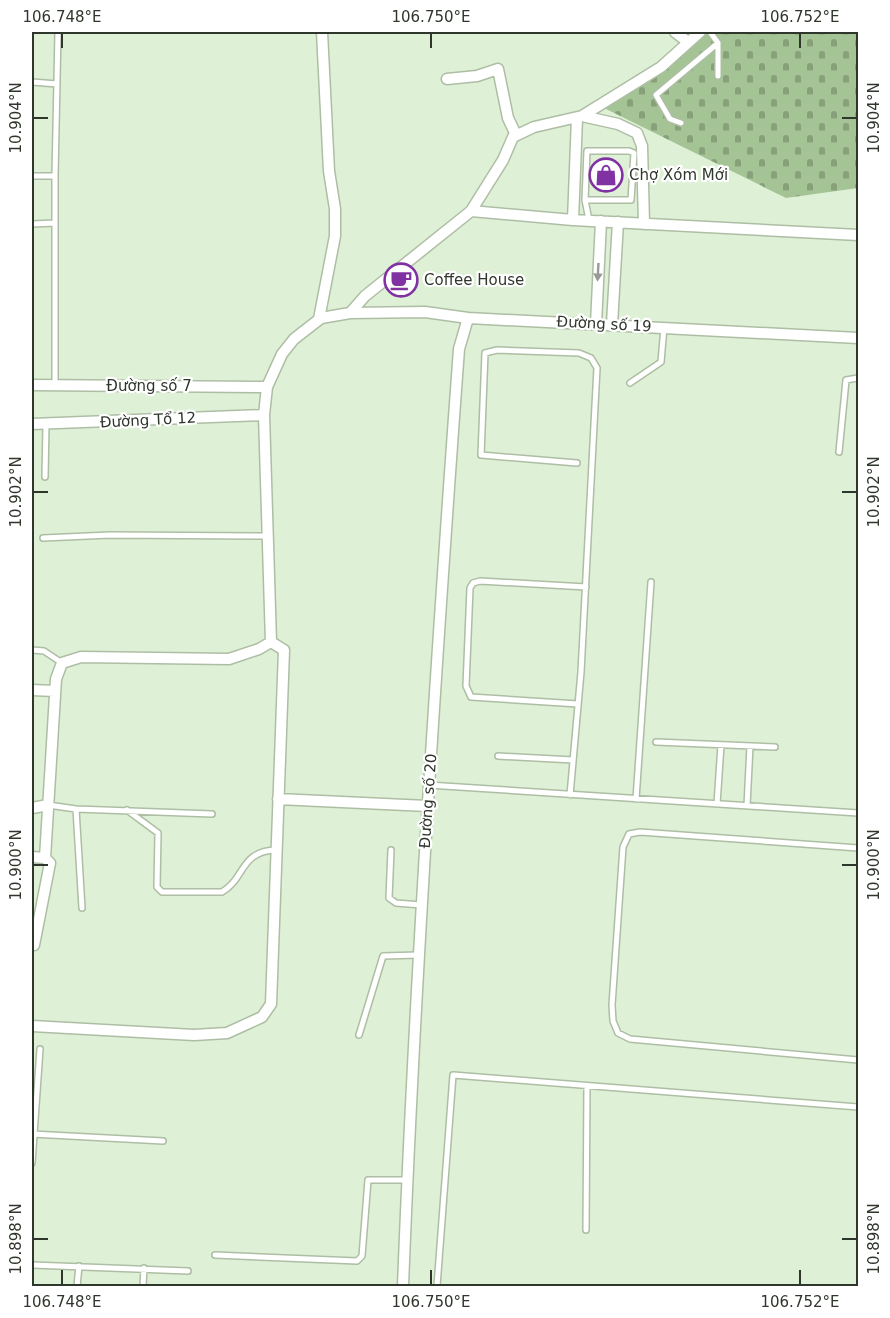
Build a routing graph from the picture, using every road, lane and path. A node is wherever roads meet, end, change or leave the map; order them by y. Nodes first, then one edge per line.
1 (58, 32) edge
2 (322, 32) edge
3 (675, 32) edge
4 (700, 32) edge
5 (710, 32) edge
6 (688, 42) junction
7 (718, 43) junction
8 (718, 76) dead end
9 (447, 79) dead end
10 (32, 82) edge
11 (57, 84) junction
12 (580, 117) junction
13 (681, 123) dead end
14 (516, 135) junction
15 (32, 176) edge
16 (55, 176) junction
17 (585, 200) junction
18 (471, 211) junction
19 (573, 220) junction
20 (589, 220) junction
21 (601, 221) junction
22 (618, 222) junction
23 (55, 223) junction
24 (32, 224) edge
25 (644, 224) junction
26 (858, 235) edge
27 (350, 313) junction
28 (468, 318) junction
29 (319, 319) junction
30 (596, 324) junction
31 (612, 324) junction
32 (663, 327) junction
33 (858, 338) edge
34 (858, 378) edge
35 (630, 383) dead end
36 (32, 385) edge
37 (55, 386) junction
38 (267, 387) junction
39 (264, 415) junction
40 (32, 424) edge
41 (46, 424) junction
42 (839, 452) dead end
43 (577, 463) dead end
44 (45, 477) dead end
45 (267, 536) junction
46 (43, 538) dead end
47 (651, 582) dead end
48 (586, 587) junction
49 (271, 642) junction
50 (32, 650) edge
51 (62, 663) junction
52 (32, 690) edge
53 (56, 691) junction
54 (578, 704) junction
55 (656, 742) dead end
56 (721, 745) junction
57 (750, 746) junction
58 (775, 747) dead end
59 (498, 756) dead end
60 (573, 760) junction
61 (428, 784) junction
62 (570, 795) junction
63 (636, 799) junction
64 (278, 800) junction
65 (48, 804) junction
66 (717, 804) junction
67 (427, 806) junction
68 (747, 806) junction
69 (32, 808) edge
70 (76, 809) junction
71 (127, 810) junction
72 (858, 813) edge
73 (212, 814) dead end
74 (858, 848) edge
75 (276, 850) junction
76 (391, 850) dead end
77 (32, 857) edge
78 (45, 858) junction
79 (421, 905) junction
80 (82, 908) dead end
81 (34, 945) dead end
82 (418, 955) junction
83 (32, 1026) edge
84 (359, 1035) dead end
85 (40, 1049) dead end
86 (858, 1060) edge
87 (587, 1086) junction
88 (858, 1107) edge
89 (33, 1134) edge
90 (163, 1141) dead end
91 (32, 1163) edge
92 (407, 1180) junction
93 (586, 1230) dead end
94 (214, 1255) dead end
95 (32, 1265) edge
96 (79, 1266) junction
97 (144, 1268) junction
98 (188, 1271) dead end
99 (77, 1287) edge
100 (143, 1287) edge
101 (403, 1287) edge
102 (437, 1287) edge

1 - 11 lane
2 - 29 street
3 - 6 street
4 - 6 street
5 - 7 lane
6 - 12 street
7 - 8 lane
7 - 13 lane
9 - 14 street
10 - 11 lane
11 - 16 lane
12 - 14 street
12 - 19 street
12 - 25 street
14 - 18 street
15 - 16 lane
16 - 23 lane
17 - 17 lane
17 - 20 lane
18 - 19 street
18 - 27 street
19 - 20 street
20 - 21 street
21 - 22 street
21 -> 30 street
22 - 25 street
22 - 31 street
23 - 24 lane
23 - 37 lane
25 - 26 street
27 - 28 street, Đường số 19
27 - 29 street, Đường số 19
28 - 30 street, Đường số 19
28 - 61 street, Đường số 20
29 - 38 street
30 - 31 street, Đường số 19
31 - 32 street, Đường số 19
32 - 33 street, Đường số 19
32 - 35 lane
34 - 42 lane
36 - 37 street, Đường số 7
37 - 38 street, Đường số 7
38 - 39 street
39 - 41 street, Đường Tổ 12
39 - 45 street
40 - 41 street, Đường Tổ 12
41 - 44 lane
43 - 48 lane
45 - 46 lane
45 - 49 street
47 - 63 lane
48 - 54 lane
48 - 54 lane
49 - 51 street
49 - 64 street
50 - 51 lane
51 - 53 street
52 - 53 street
53 - 65 street
54 - 60 lane
55 - 56 lane
56 - 57 lane
56 - 66 lane
57 - 58 lane
57 - 68 lane
59 - 60 lane
60 - 62 lane
61 - 62 lane
61 - 67 street, Đường số 20
62 - 63 lane
63 - 66 lane
64 - 67 street
64 - 75 street
65 - 69 street
65 - 70 lane
65 - 78 street
66 - 68 lane
67 - 79 street, Đường số 20
68 - 72 lane
70 - 71 lane
70 - 80 lane
71 - 73 lane
71 - 75 lane
74 - 86 lane
75 - 83 street
76 - 79 lane
77 - 78 street
78 - 81 street
79 - 82 street, Đường số 20
82 - 84 lane
82 - 92 street, Đường số 20
85 - 89 lane
87 - 88 lane
87 - 93 lane
87 - 102 lane
89 - 90 lane
89 - 91 lane
92 - 94 lane
92 - 101 street, Đường số 20
95 - 96 lane
96 - 97 lane
96 - 99 lane
97 - 98 lane
97 - 100 lane

